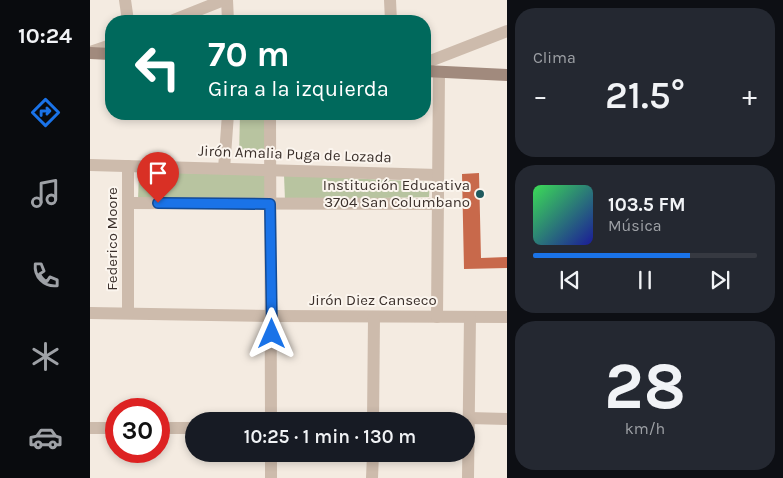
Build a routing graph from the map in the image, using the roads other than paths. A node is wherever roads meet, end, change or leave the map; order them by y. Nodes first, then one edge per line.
1 (125, 0) edge
2 (225, 0) edge
3 (390, 0) edge
4 (127, 15) edge
5 (186, 15) edge
6 (227, 15) edge
7 (391, 15) edge
8 (507, 31) edge
9 (105, 47) edge
10 (90, 52) edge
11 (105, 53) edge
12 (431, 62) edge
13 (431, 71) edge
14 (439, 72) junction
15 (507, 75) edge
16 (228, 120) edge
17 (270, 120) edge
18 (90, 165) edge
19 (128, 166) junction
20 (224, 169) junction
21 (270, 170) junction
22 (438, 175) junction
23 (128, 203) junction
24 (270, 204) junction
25 (438, 204) junction
26 (90, 313) edge
27 (128, 313) junction
28 (272, 316) junction
29 (470, 316) junction
30 (374, 317) junction
31 (437, 317) junction
32 (507, 317) edge
33 (271, 412) edge
34 (373, 412) edge
35 (469, 412) edge
36 (475, 418) edge
37 (507, 419) edge
38 (90, 428) edge
39 (105, 428) edge
40 (170, 428) edge
41 (185, 428) edge
42 (271, 462) edge
43 (373, 462) edge
44 (468, 462) edge
45 (271, 478) edge
46 (372, 478) edge
47 (468, 478) edge

1 - 4 street
2 - 5 street
2 - 6 street
3 - 7 street
8 - 12 street
9 - 10 street
10 - 11 street
13 - 14 street
14 - 15 street
14 - 22 street
16 - 20 street
17 - 21 street
18 - 19 street, Jirón Amalia Puga de Lozada
19 - 20 street, Jirón Amalia Puga de Lozada
19 - 23 street, Federico Moore
20 - 21 street, Jirón Amalia Puga de Lozada
21 - 22 street, Jirón Amalia Puga de Lozada
21 - 24 street
22 - 25 street
23 - 24 street
23 - 27 street, Federico Moore
24 - 25 street
24 - 28 street
25 - 31 street
26 - 27 street, Jirón Diez Canseco
27 - 28 street, Jirón Diez Canseco
28 - 30 street, Jirón Diez Canseco
28 - 33 street
29 - 31 street, Jirón Diez Canseco
29 - 32 street, Jirón Diez Canseco
29 - 35 street
30 - 31 street, Jirón Diez Canseco
30 - 34 street
36 - 37 street
38 - 39 street
40 - 41 street
42 - 45 street
43 - 46 street
44 - 47 street

